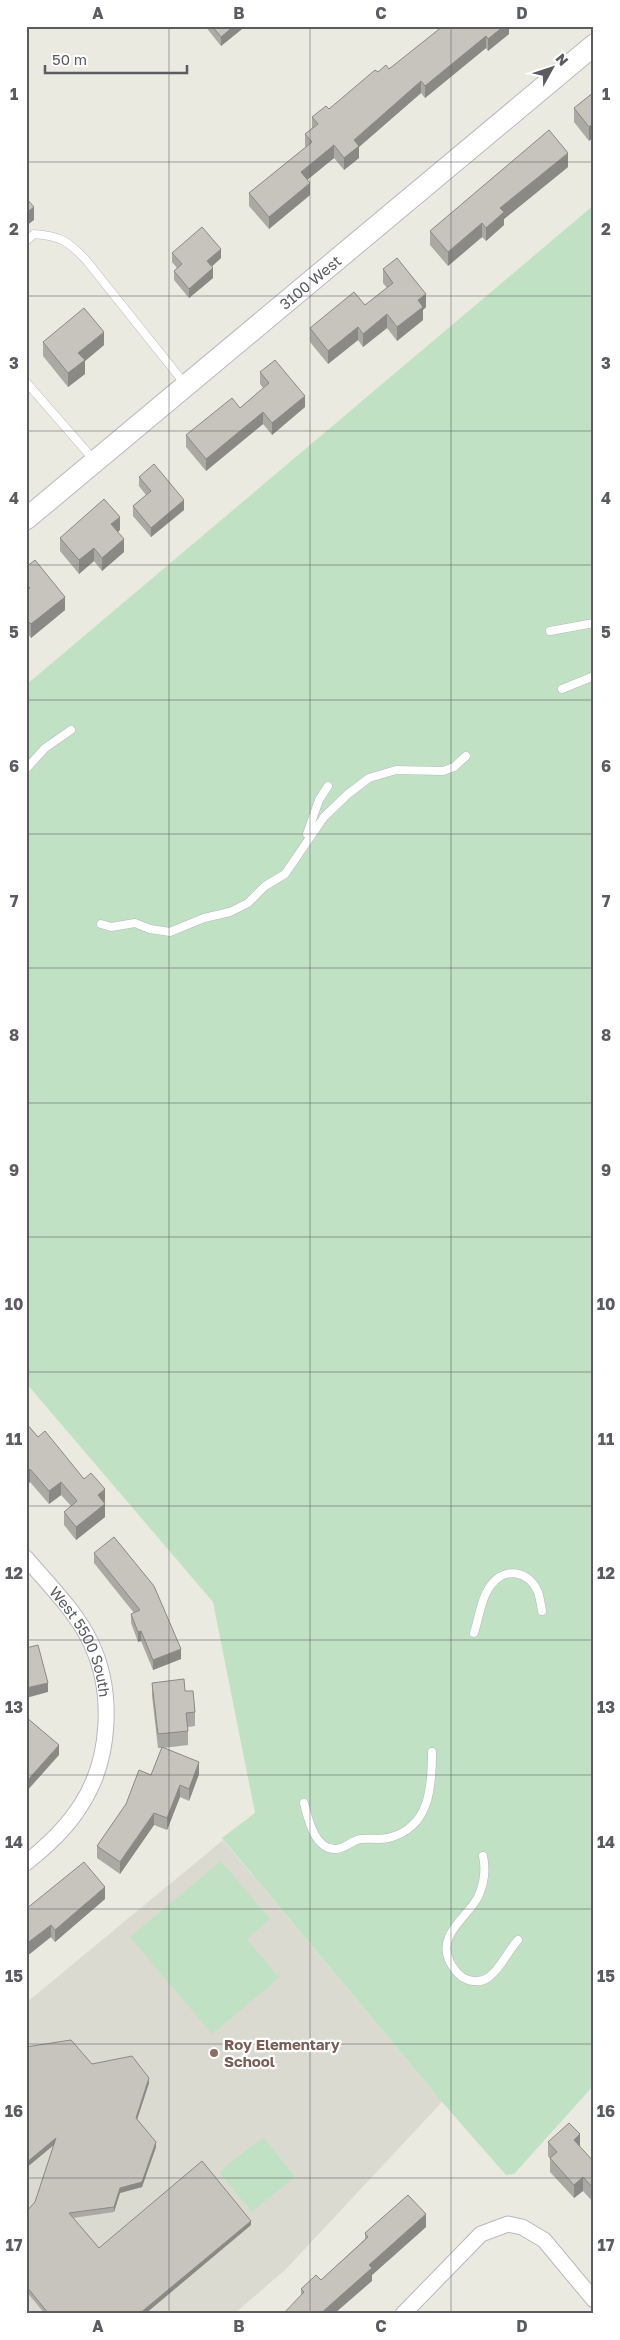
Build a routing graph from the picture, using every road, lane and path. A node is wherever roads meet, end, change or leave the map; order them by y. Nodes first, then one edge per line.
1 (594, 45) edge
2 (26, 241) edge
3 (26, 382) edge
4 (186, 386) junction
5 (95, 462) junction
6 (26, 519) edge
7 (594, 623) edge
8 (550, 630) dead end
9 (594, 676) edge
10 (562, 689) dead end
11 (71, 730) dead end
12 (466, 756) dead end
13 (26, 769) edge
14 (328, 786) dead end
15 (318, 802) junction
16 (330, 810) junction
17 (304, 844) junction
18 (101, 924) dead end
19 (26, 1558) edge
20 (542, 1611) dead end
21 (474, 1634) dead end
22 (432, 1752) dead end
23 (304, 1803) dead end
24 (483, 1856) dead end
25 (26, 1863) edge
26 (518, 1940) dead end
27 (594, 2300) edge
28 (403, 2314) edge

1 - 4 street, 3100 West
2 - 4 lane
3 - 5 lane
4 - 5 street, 3100 West
5 - 6 street, 3100 West
7 - 8 lane
9 - 10 lane
11 - 13 lane
12 - 16 lane
14 - 15 lane
15 - 16 lane
15 - 17 lane
16 - 17 lane
17 - 18 lane
19 - 25 street, West 5500 South
20 - 21 lane
22 - 23 lane
24 - 26 lane
27 - 28 street

